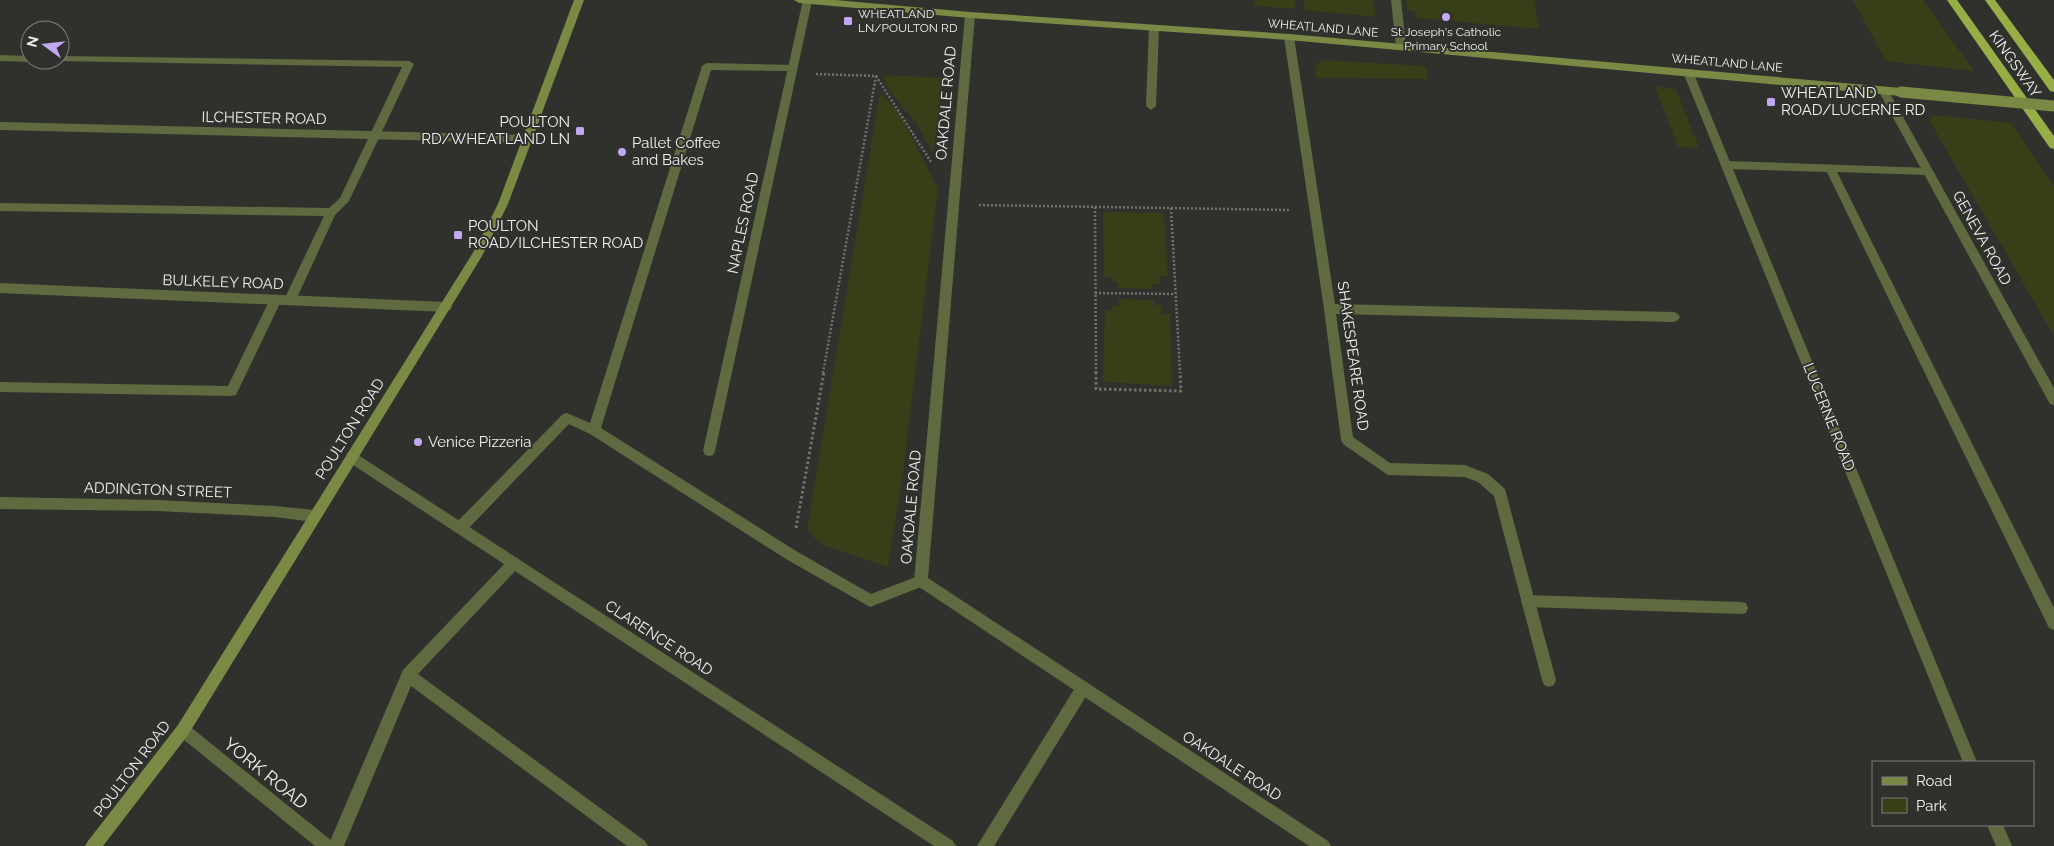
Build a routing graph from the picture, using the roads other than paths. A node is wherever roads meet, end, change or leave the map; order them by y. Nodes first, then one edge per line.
1 (579, 0) edge
2 (800, 0) edge
3 (1396, 0) edge
4 (1952, 0) edge
5 (1990, 0) edge
6 (807, 1) edge
7 (970, 15) junction
8 (1154, 28) junction
9 (1289, 37) junction
10 (1401, 47) junction
11 (0, 58) edge
12 (20, 58) edge
13 (70, 59) edge
14 (791, 71) junction
15 (1688, 72) junction
16 (2054, 88) edge
17 (1883, 90) junction
18 (1151, 106) dead end
19 (2054, 106) edge
20 (0, 126) edge
21 (374, 136) junction
22 (528, 139) junction
23 (2054, 146) edge
24 (1726, 165) junction
25 (1830, 168) junction
26 (1927, 171) junction
27 (0, 207) edge
28 (331, 212) junction
29 (0, 288) edge
30 (276, 299) junction
31 (290, 300) junction
32 (446, 306) junction
33 (1330, 309) junction
34 (1674, 316) dead end
35 (0, 387) edge
36 (2054, 400) edge
37 (594, 430) junction
38 (709, 451) dead end
39 (352, 457) junction
40 (0, 503) edge
41 (314, 516) junction
42 (460, 528) junction
43 (514, 563) junction
44 (921, 581) junction
45 (1528, 600) junction
46 (1741, 608) dead end
47 (2054, 623) edge
48 (408, 675) junction
49 (1549, 680) dead end
50 (1084, 688) junction
51 (183, 730) junction
52 (1970, 761) edge
53 (1995, 826) edge
54 (94, 846) edge
55 (326, 846) edge
56 (336, 846) edge
57 (640, 846) edge
58 (948, 846) edge
59 (985, 846) edge
60 (1323, 846) edge
61 (2004, 846) edge

1 - 22 main road, POULTON ROAD
2 - 6 main road, WHEATLAND LANE
3 - 10 street
4 - 23 highway, KINGSWAY
5 - 16 highway, KINGSWAY
6 - 7 main road, WHEATLAND LANE
6 - 14 street, NAPLES ROAD
7 - 8 main road, WHEATLAND LANE
7 - 44 street, OAKDALE ROAD
8 - 9 main road, WHEATLAND LANE
8 - 18 street
9 - 10 main road, WHEATLAND LANE
9 - 33 street, SHAKESPEARE ROAD
10 - 15 main road, WHEATLAND LANE
11 - 12 street
13 - 21 street
14 - 37 street
14 - 38 street, NAPLES ROAD
15 - 17 main road, WHEATLAND LANE
15 - 24 street, LUCERNE ROAD
17 - 19 main road, WHEATLAND LANE, bridge
17 - 26 street, GENEVA ROAD
20 - 21 street, ILCHESTER ROAD
21 - 22 street, ILCHESTER ROAD
21 - 28 street
22 - 32 main road, POULTON ROAD
24 - 25 street
24 - 52 street, LUCERNE ROAD
25 - 26 street
25 - 47 street
26 - 36 street, GENEVA ROAD
27 - 28 street
28 - 31 street
29 - 30 street, BULKELEY ROAD
30 - 31 street, BULKELEY ROAD
30 - 35 street
31 - 32 street, BULKELEY ROAD
32 - 39 main road, POULTON ROAD
33 - 34 street
33 - 45 street, SHAKESPEARE ROAD
37 - 42 street
37 - 44 street
39 - 41 main road, POULTON ROAD
39 - 42 street, CLARENCE ROAD
40 - 41 street, ADDINGTON STREET
41 - 51 main road, POULTON ROAD
42 - 43 street, CLARENCE ROAD
43 - 48 street
43 - 58 street, CLARENCE ROAD
44 - 50 street, OAKDALE ROAD
45 - 46 street
45 - 49 street, SHAKESPEARE ROAD
48 - 56 street
48 - 57 street
50 - 59 street
50 - 60 street, OAKDALE ROAD
51 - 54 main road, POULTON ROAD
51 - 55 street, YORK ROAD
53 - 61 street

